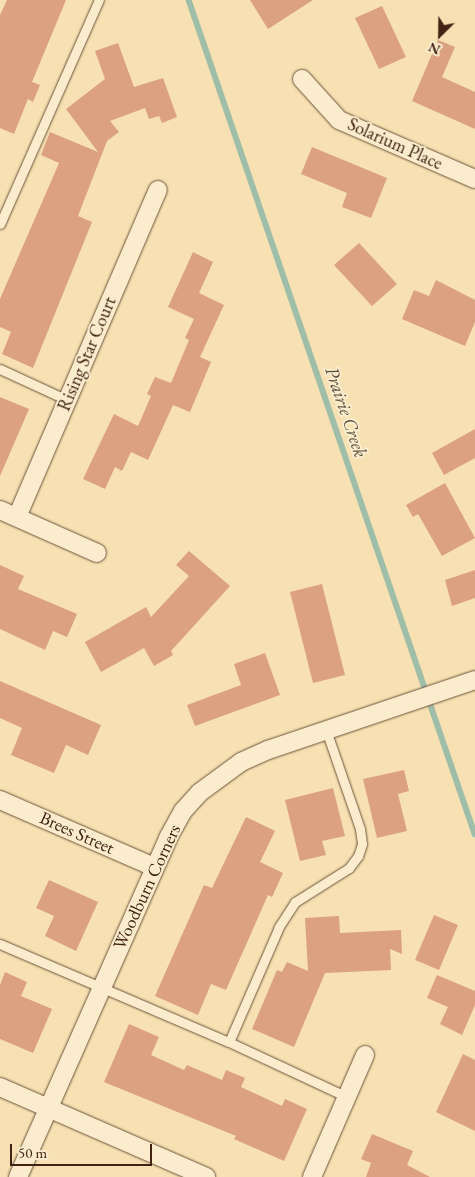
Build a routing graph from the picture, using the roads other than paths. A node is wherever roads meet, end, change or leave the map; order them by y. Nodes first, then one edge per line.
1 (99, 0) edge
2 (302, 79) dead end
3 (475, 179) edge
4 (158, 190) dead end
5 (0, 224) edge
6 (0, 369) edge
7 (67, 400) junction
8 (0, 510) edge
9 (17, 517) junction
10 (97, 553) dead end
11 (475, 680) edge
12 (326, 730) junction
13 (0, 800) edge
14 (154, 867) junction
15 (0, 944) edge
16 (101, 987) junction
17 (228, 1042) junction
18 (365, 1055) dead end
19 (0, 1087) edge
20 (347, 1097) junction
21 (48, 1108) junction
22 (18, 1177) edge
23 (206, 1177) edge
24 (312, 1177) edge

1 - 5 lane
2 - 3 street, Solarium Place
4 - 7 street, Rising Star Court
6 - 7 lane
7 - 9 street, Rising Star Court
8 - 9 street
9 - 10 street
11 - 12 street, Woodburn Corners
12 - 14 street, Woodburn Corners
12 - 17 lane
13 - 14 street, Brees Street
14 - 16 street, Woodburn Corners
15 - 16 lane
16 - 17 lane
16 - 21 street, Woodburn Corners
17 - 20 lane
18 - 20 street
19 - 21 street
20 - 24 street
21 - 22 street, Woodburn Corners
21 - 23 street

